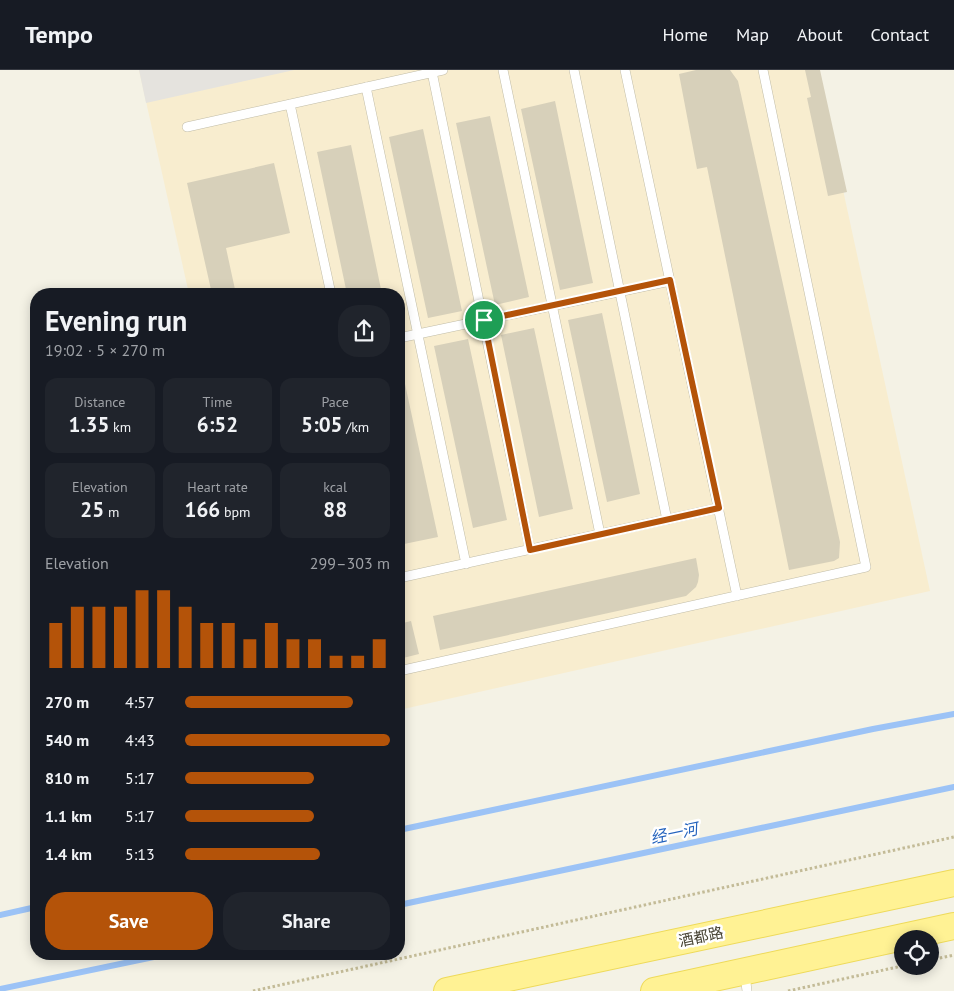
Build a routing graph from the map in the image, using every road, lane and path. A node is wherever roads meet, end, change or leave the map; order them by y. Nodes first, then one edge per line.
1 (443, 70) edge
2 (503, 70) edge
3 (574, 70) edge
4 (625, 70) edge
5 (763, 70) edge
6 (432, 72) junction
7 (366, 87) junction
8 (290, 104) junction
9 (187, 127) dead end
10 (670, 280) junction
11 (331, 288) edge
12 (620, 291) junction
13 (552, 306) junction
14 (484, 320) junction
15 (418, 334) junction
16 (405, 337) edge
17 (719, 508) junction
18 (667, 520) junction
19 (600, 534) junction
20 (530, 550) junction
21 (466, 564) junction
22 (405, 577) edge
23 (737, 596) junction
24 (405, 670) edge
25 (954, 837) edge
26 (954, 883) edge
27 (954, 926) edge
28 (954, 955) edge
29 (405, 958) edge
30 (939, 958) edge
31 (394, 960) edge
32 (894, 968) edge
33 (746, 981) edge
34 (253, 991) edge
35 (447, 991) edge
36 (654, 991) edge
37 (788, 991) edge

1 - 6 lane
2 - 13 lane
3 - 12 lane
4 - 10 lane
5 - 23 lane
6 - 7 lane
6 - 14 lane
7 - 8 lane
7 - 15 lane
8 - 9 lane
8 - 11 lane
10 - 12 lane
10 - 17 lane
12 - 13 lane
12 - 18 lane
13 - 14 lane
13 - 19 lane
14 - 15 lane
14 - 20 lane
15 - 16 lane
15 - 21 lane
17 - 18 lane
17 - 23 lane
18 - 19 lane
19 - 20 lane
20 - 21 lane
21 - 22 lane
23 - 24 lane
25 - 29 path
26 - 35 main road, 酒都路
27 - 33 main road
28 - 30 path
31 - 34 path
32 - 37 path
33 - 36 main road

